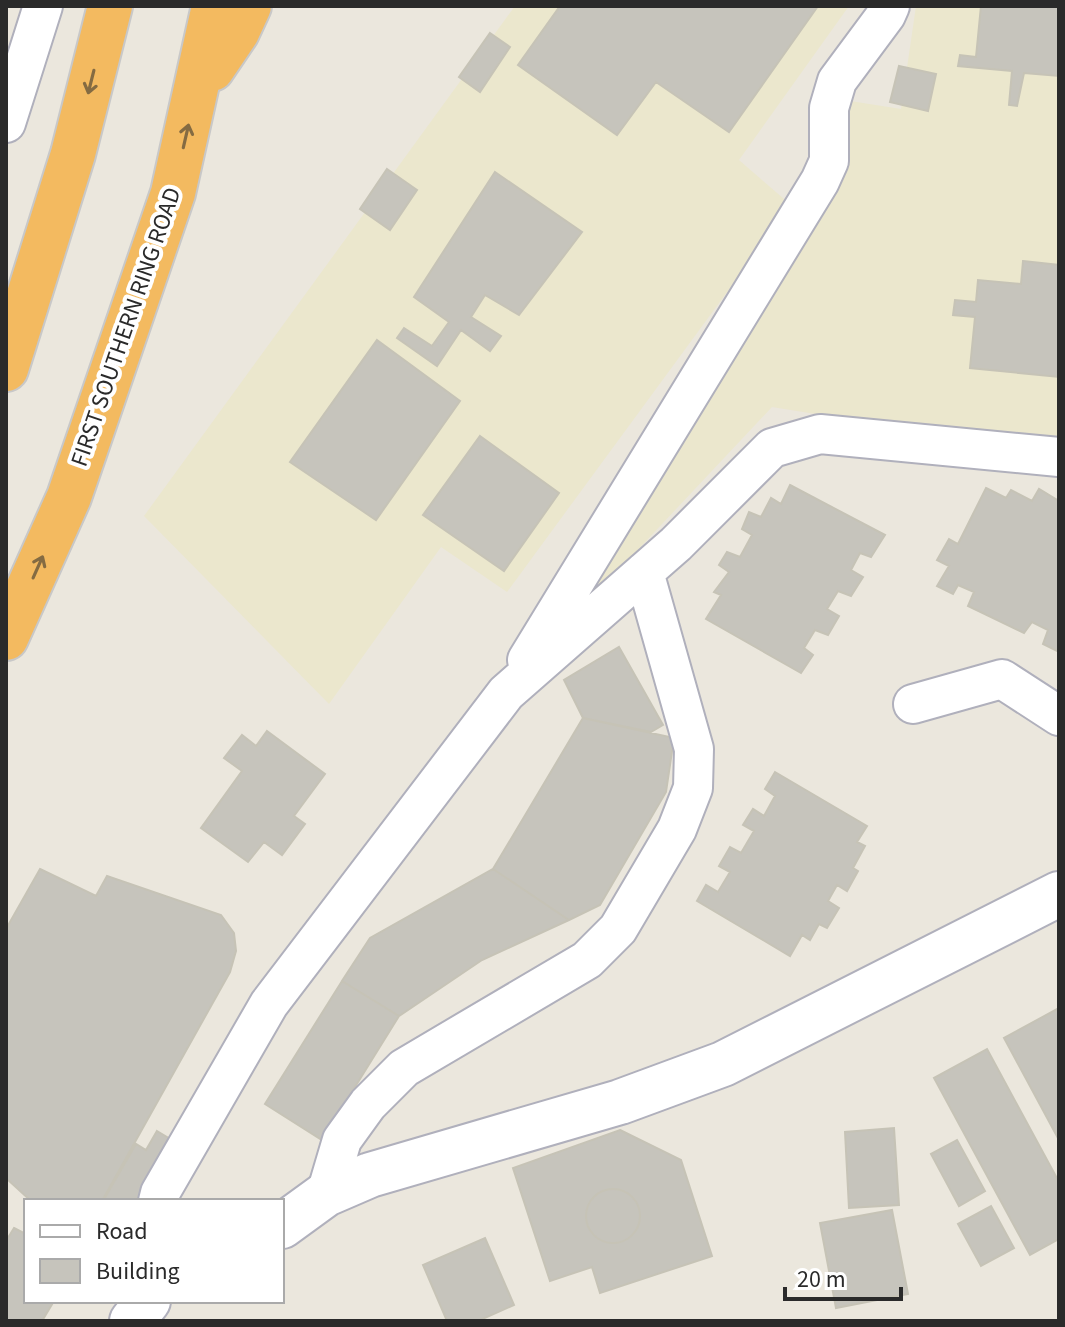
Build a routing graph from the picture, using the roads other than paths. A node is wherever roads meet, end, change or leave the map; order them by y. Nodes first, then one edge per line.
1 (43, 6) edge
2 (110, 6) edge
3 (214, 6) edge
4 (249, 6) edge
5 (890, 6) edge
6 (196, 94) junction
7 (6, 123) edge
8 (6, 369) edge
9 (1059, 457) edge
10 (644, 572) junction
11 (6, 638) edge
12 (506, 693) junction
13 (913, 704) dead end
14 (1059, 716) edge
15 (1059, 894) edge
16 (326, 1194) junction
17 (158, 1199) edge
18 (284, 1225) edge
19 (146, 1303) edge
20 (132, 1321) edge

1 - 7 street
2 -> 8 highway
3 - 6 highway, FIRST SOUTHERN RING ROAD
4 - 6 highway
5 - 12 street
11 -> 6 highway, FIRST SOUTHERN RING ROAD
9 - 10 street
10 - 12 street
10 - 16 street
12 - 17 street
13 - 14 street
15 - 16 street
16 - 18 street
19 - 20 street

